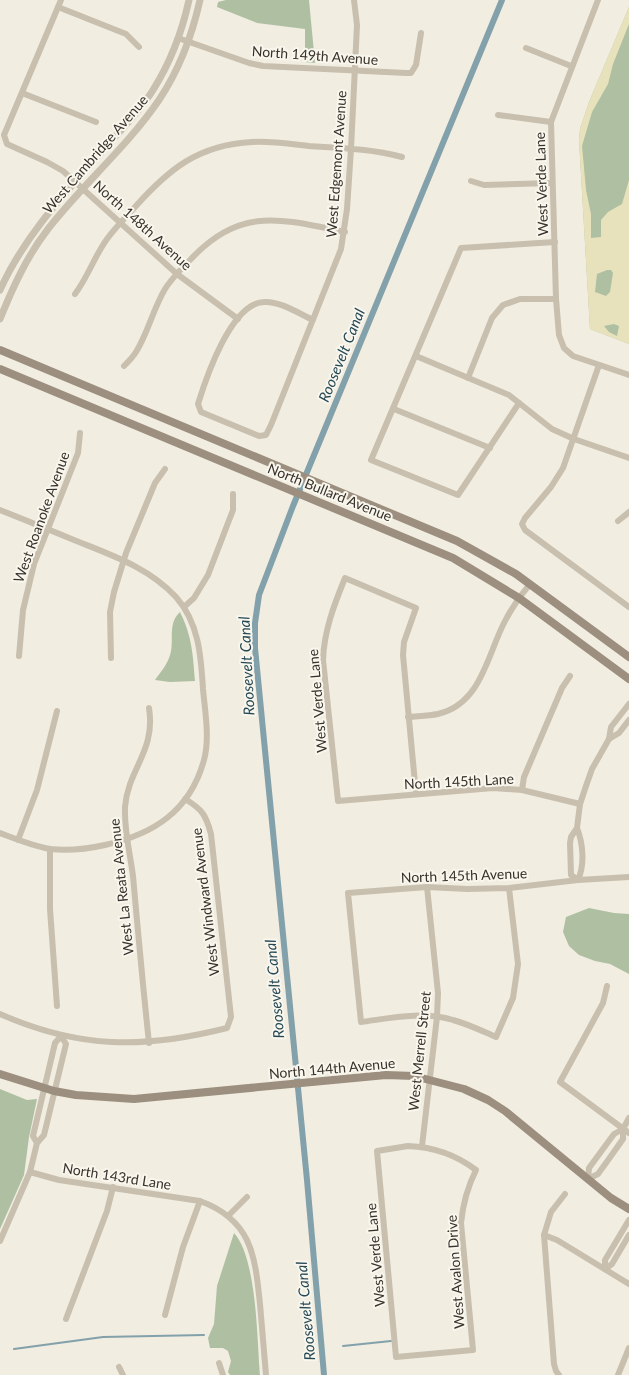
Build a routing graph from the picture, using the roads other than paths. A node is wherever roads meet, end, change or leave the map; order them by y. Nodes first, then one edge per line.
1 (61, 0) edge
2 (189, 0) edge
3 (200, 0) edge
4 (354, 0) edge
5 (598, 0) edge
6 (58, 7) junction
7 (421, 33) dead end
8 (178, 38) junction
9 (188, 42) junction
10 (139, 47) dead end
11 (526, 48) dead end
12 (572, 66) junction
13 (354, 71) junction
14 (22, 93) junction
15 (498, 115) dead end
16 (96, 122) dead end
17 (550, 122) junction
18 (351, 149) junction
19 (402, 157) dead end
20 (471, 181) dead end
21 (76, 182) junction
22 (552, 183) junction
23 (84, 188) junction
24 (121, 222) junction
25 (345, 232) junction
26 (555, 242) junction
27 (177, 274) junction
28 (0, 290) edge
29 (75, 294) dead end
30 (556, 299) junction
31 (0, 319) edge
32 (238, 319) junction
33 (313, 320) junction
34 (0, 350) edge
35 (416, 356) junction
36 (124, 366) dead end
37 (599, 366) junction
38 (0, 369) edge
39 (629, 375) edge
40 (468, 378) junction
41 (519, 402) junction
42 (394, 409) junction
43 (80, 433) dead end
44 (574, 439) junction
45 (490, 448) junction
46 (629, 458) edge
47 (165, 469) dead end
48 (233, 494) dead end
49 (0, 510) edge
50 (629, 512) edge
51 (618, 521) dead end
52 (46, 529) junction
53 (124, 560) junction
54 (530, 584) junction
55 (520, 598) junction
56 (184, 607) junction
57 (629, 607) edge
58 (19, 656) dead end
59 (629, 657) edge
60 (111, 658) dead end
61 (570, 676) dead end
62 (629, 679) edge
63 (629, 704) edge
64 (149, 708) dead end
65 (58, 711) dead end
66 (408, 717) junction
67 (629, 720) edge
68 (609, 739) junction
69 (522, 790) junction
70 (416, 794) junction
71 (185, 799) junction
72 (338, 801) joint
73 (580, 804) junction
74 (576, 828) junction
75 (0, 833) edge
76 (18, 840) junction
77 (128, 840) junction
78 (50, 849) junction
79 (629, 877) edge
80 (578, 880) junction
81 (428, 886) junction
82 (509, 888) junction
83 (607, 986) dead end
84 (57, 1006) dead end
85 (0, 1014) edge
86 (437, 1017) junction
87 (61, 1036) junction
88 (149, 1043) junction
89 (0, 1074) edge
90 (430, 1079) junction
91 (45, 1089) junction
92 (54, 1091) junction
93 (629, 1118) edge
94 (623, 1129) junction
95 (629, 1133) edge
96 (37, 1143) junction
97 (422, 1146) junction
98 (30, 1172) junction
99 (588, 1179) junction
100 (112, 1187) junction
101 (565, 1194) dead end
102 (247, 1197) dead end
103 (200, 1201) junction
104 (629, 1209) edge
105 (228, 1216) junction
106 (629, 1220) edge
107 (629, 1235) edge
108 (544, 1236) junction
109 (0, 1241) edge
110 (605, 1269) junction
111 (629, 1284) edge
112 (165, 1315) dead end
113 (66, 1319) dead end
114 (629, 1348) edge
115 (473, 1350) joint
116 (219, 1363) dead end
117 (119, 1367) dead end
118 (123, 1375) edge
119 (223, 1375) edge
120 (266, 1375) edge
121 (559, 1375) edge
122 (618, 1375) edge

1 - 6 street
2 - 8 street, West Cambridge Avenue
3 - 9 street, West Cambridge Avenue
4 - 13 street, West Edgemont Avenue
5 - 12 street, West Verde Lane
6 - 10 street
6 - 14 street
7 - 13 street, North 149th Avenue
8 - 9 street, North 149th Avenue
8 - 21 street, West Cambridge Avenue
9 - 13 street, North 149th Avenue
9 - 23 street, West Cambridge Avenue
11 - 12 street
12 - 17 street, West Verde Lane
13 - 18 street, West Edgemont Avenue
14 - 16 street
14 - 21 street, North 148th Avenue
15 - 17 street
17 - 22 street, West Verde Lane
18 - 19 street
18 - 24 street
18 - 25 street, West Edgemont Avenue
20 - 22 street
21 - 23 street, North 148th Avenue
21 - 28 street, West Cambridge Avenue
22 - 26 street, West Verde Lane
23 - 24 street, North 148th Avenue
23 - 31 street, West Cambridge Avenue
24 - 27 street, North 148th Avenue
24 - 29 street
25 - 27 street
25 - 33 street, West Edgemont Avenue
26 - 30 street
26 - 35 street, West Verde Lane
27 - 32 street, North 148th Avenue
27 - 36 street
30 - 37 street
30 - 40 street
32 - 33 street
32 - 33 street, West Edgemont Avenue
34 - 54 main road, North Bullard Avenue
35 - 40 street
35 - 42 street, West Verde Lane
37 - 39 street
37 - 44 street
38 - 55 main road, North Bullard Avenue
40 - 41 street
41 - 44 street
41 - 45 street
42 - 45 street
42 - 45 street, West Verde Lane
43 - 52 street, West Roanoke Avenue
44 - 46 street
44 - 57 street
47 - 53 street
48 - 56 street
49 - 52 street
50 - 51 street
52 - 53 street
52 - 58 street, West Roanoke Avenue
53 - 56 street
53 - 60 street
54 - 55 street
54 - 59 main road, North Bullard Avenue
55 - 62 main road, North Bullard Avenue
55 - 66 street
56 - 71 street
61 - 69 street
63 - 68 street
64 - 77 street, West La Reata Avenue
65 - 76 street
66 - 70 street
66 - 72 street, West Verde Lane
67 - 68 street
68 - 73 street
69 - 70 street, North 145th Lane
69 - 73 street, North 145th Lane
70 - 72 street, North 145th Lane
71 - 77 street
71 - 88 street, West Windward Avenue
73 - 74 street
74 - 80 street
74 - 80 street
75 - 76 street
76 - 78 street
77 - 78 street
77 - 88 street, West La Reata Avenue
78 - 84 street
79 - 80 street, North 145th Avenue
80 - 82 street, North 145th Avenue
81 - 82 street, North 145th Avenue
81 - 86 street, West Merrell Street
81 - 86 street, North 145th Avenue
82 - 86 street
83 - 94 street
85 - 87 street
86 - 90 street, West Merrell Street
87 - 88 street
87 - 91 street
87 - 92 street
89 - 91 main road, North 144th Avenue
90 - 92 main road, North 144th Avenue
90 - 97 street, West Merrell Street
90 - 99 main road, North 144th Avenue
91 - 92 main road, North 144th Avenue
91 - 96 street
92 - 96 street
93 - 94 street
94 - 95 street
94 - 99 street
94 - 99 street
96 - 98 street
97 - 115 street, West Avalon Drive
97 - 115 street, West Verde Lane
98 - 100 street, North 143rd Lane
98 - 109 street
99 - 104 main road, North 144th Avenue
100 - 103 street, North 143rd Lane
100 - 113 street
101 - 108 street
102 - 105 street
103 - 105 street, North 143rd Lane
103 - 112 street
105 - 120 street, North 143rd Lane
106 - 110 street
107 - 110 street
108 - 110 street
108 - 121 street
110 - 111 street
114 - 122 street
116 - 119 street
117 - 118 street

